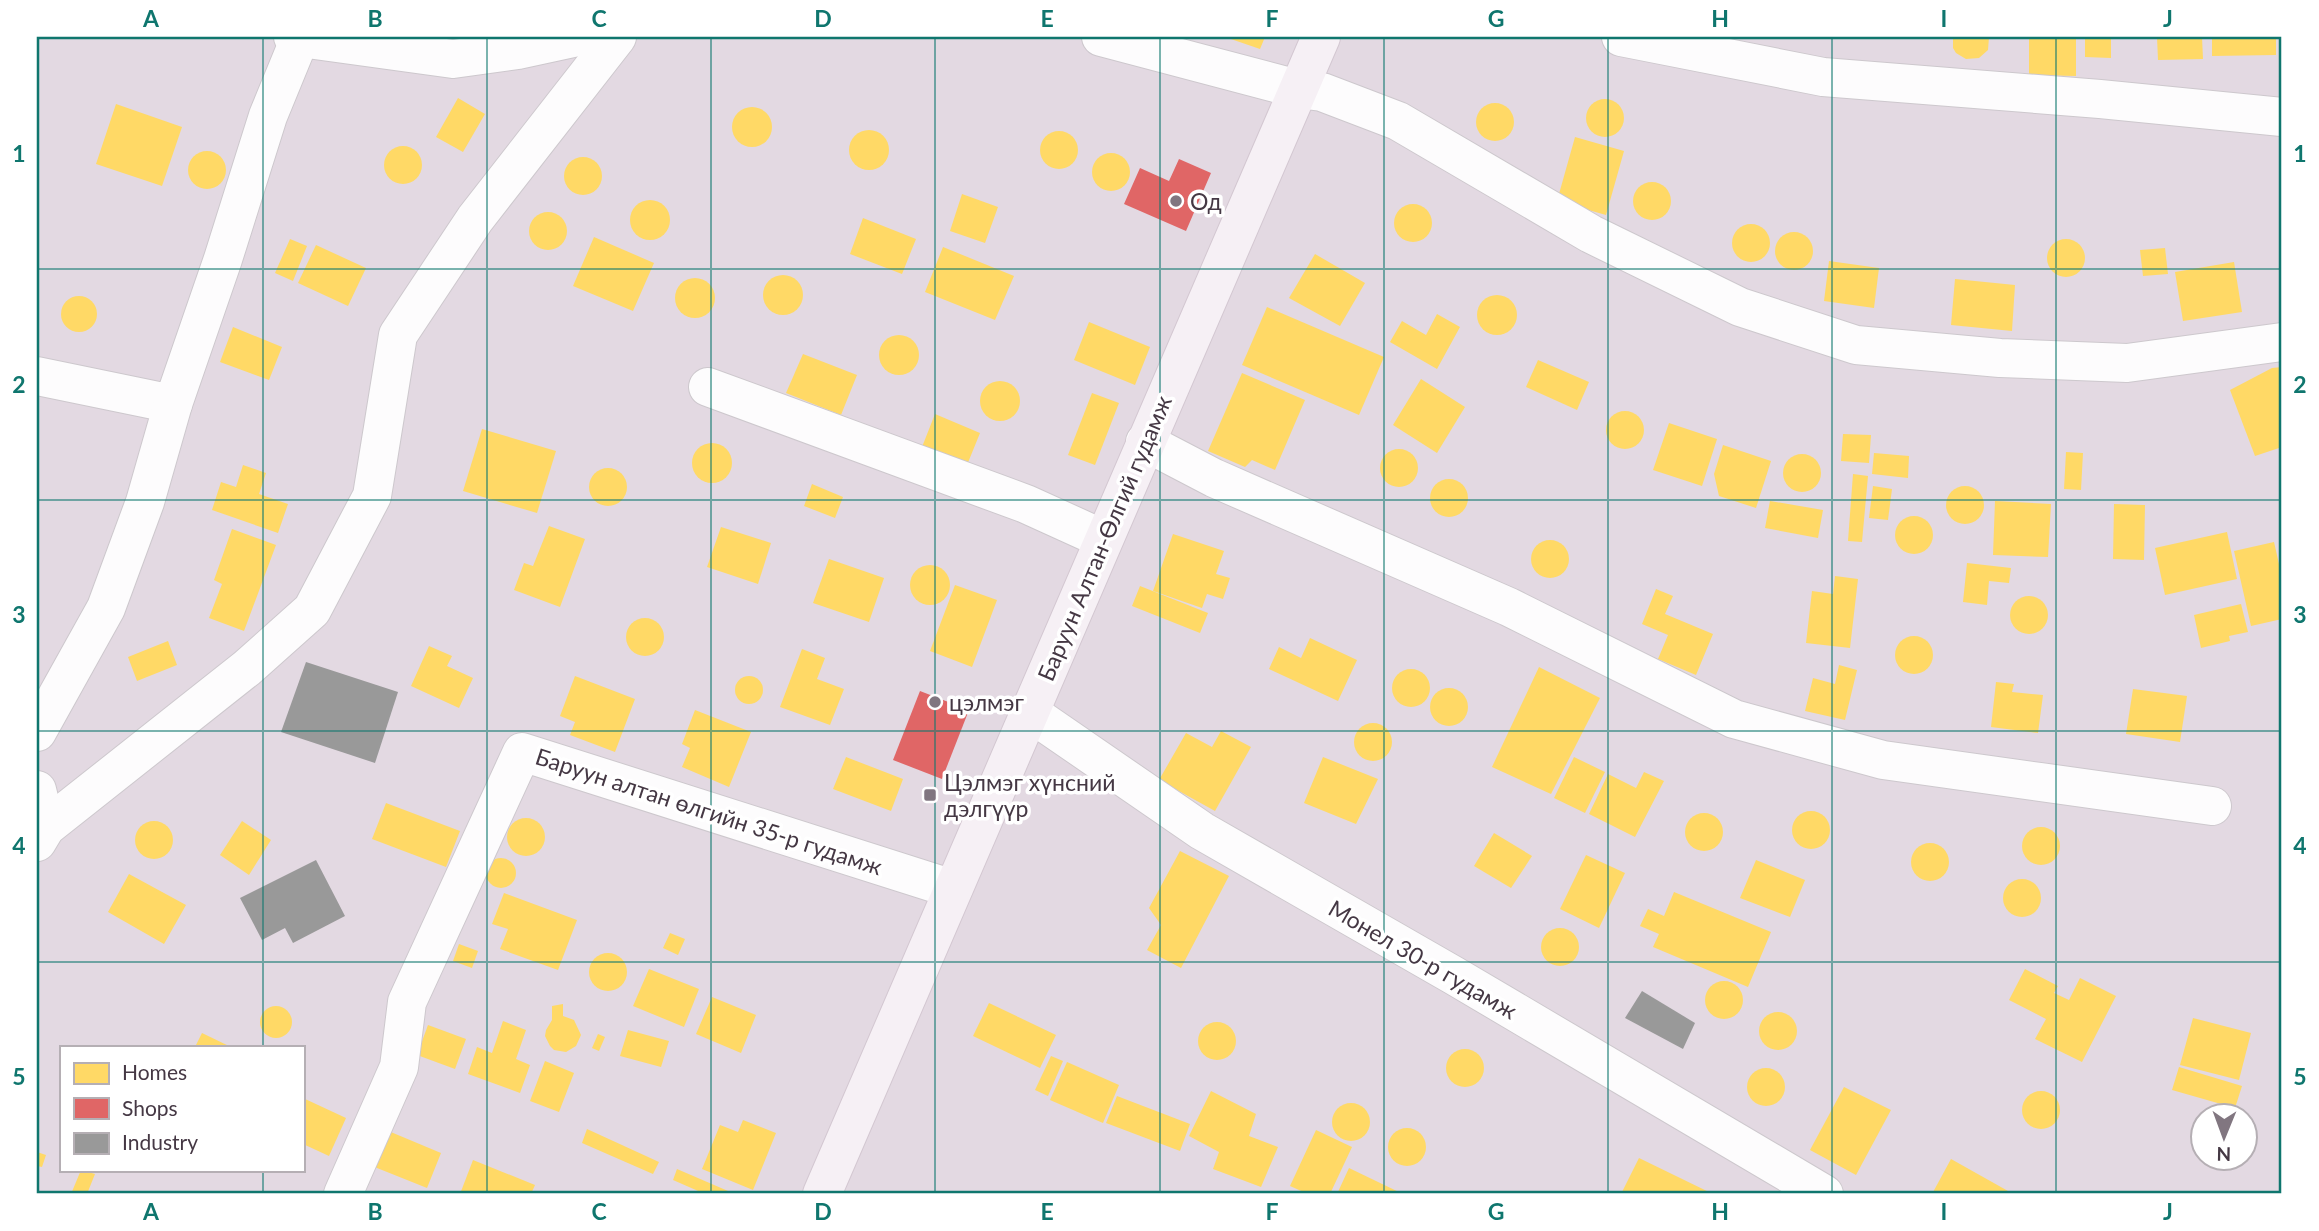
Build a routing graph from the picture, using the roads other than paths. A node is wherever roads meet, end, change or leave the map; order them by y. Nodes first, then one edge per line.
1 (296, 37) edge
2 (578, 37) edge
3 (617, 37) edge
4 (1101, 37) edge
5 (1321, 37) edge
6 (1621, 37) edge
7 (1298, 89) junction
8 (2282, 117) edge
9 (2282, 342) edge
10 (37, 376) edge
11 (708, 387) dead end
12 (173, 404) junction
13 (1145, 443) junction
14 (1103, 539) junction
15 (1029, 712) junction
16 (37, 732) edge
17 (37, 790) edge
18 (2212, 806) dead end
19 (41, 834) edge
20 (953, 889) junction
21 (343, 1194) edge
22 (822, 1194) edge
23 (1824, 1194) edge

1 - 2 street
1 - 12 street
3 - 19 street
4 - 7 street
5 - 7 main road, Баруун Алтан-Өлгий гудамж
6 - 8 street
7 - 9 street
7 - 13 main road, Баруун Алтан-Өлгий гудамж
10 - 12 street
11 - 14 street
12 - 16 street
13 - 14 main road, Баруун Алтан-Өлгий гудамж
13 - 18 street
14 - 15 main road, Баруун Алтан-Өлгий гудамж
15 - 20 main road, Баруун Алтан-Өлгий гудамж
15 - 23 street, Монел 30-р гудамж
17 - 19 street
20 - 21 street, Баруун алтан өлгийн 35-р гудамж
20 - 22 main road, Баруун Алтан-Өлгий гудамж

